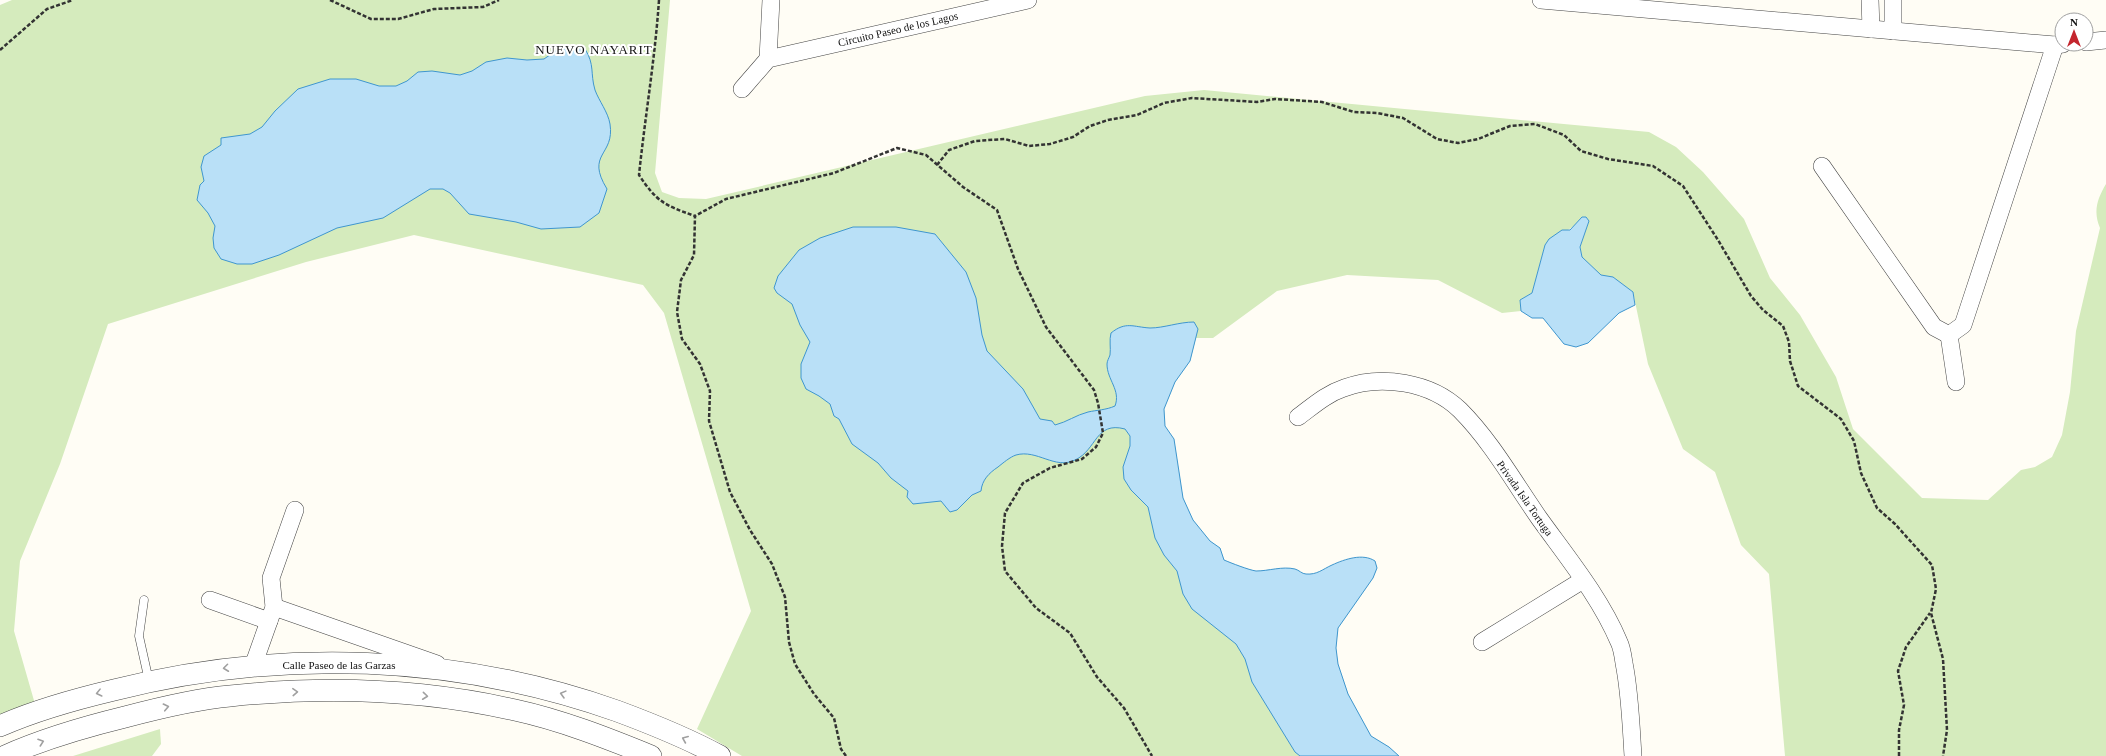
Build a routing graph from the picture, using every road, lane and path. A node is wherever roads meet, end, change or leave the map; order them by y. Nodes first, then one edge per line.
1 (74, 0) edge
2 (330, 0) edge
3 (499, 0) edge
4 (659, 0) edge
5 (771, 0) edge
6 (1028, 0) edge
7 (1541, 0) edge
8 (1870, 0) edge
9 (1893, 0) edge
10 (958, 8) edge
11 (1871, 29) junction
12 (1893, 31) junction
13 (2106, 40) edge
14 (2094, 41) edge
15 (2054, 44) edge
16 (0, 50) edge
17 (2056, 52) edge
18 (768, 59) junction
19 (742, 89) dead end
20 (937, 165) junction
21 (1822, 166) dead end
22 (695, 216) junction
23 (1949, 335) junction
24 (1956, 382) dead end
25 (1298, 417) dead end
26 (295, 510) dead end
27 (1583, 580) junction
28 (144, 600) dead end
29 (210, 600) dead end
30 (1931, 613) junction
31 (272, 614) junction
32 (1482, 642) dead end
33 (253, 666) junction
34 (454, 670) junction
35 (149, 681) junction
36 (585, 700) junction
37 (0, 726) edge
38 (575, 728) junction
39 (5, 756) edge
40 (651, 756) edge
41 (720, 756) edge
42 (846, 756) edge
43 (1152, 756) edge
44 (1633, 756) edge
45 (1899, 756) edge
46 (1944, 756) edge

1 - 16 path
2 - 3 path
4 - 22 path
5 - 18 street
6 - 10 street, Circuito Paseo de los Lagos
7 - 11 street
8 - 11 street
9 - 12 street
10 - 18 street, Circuito Paseo de los Lagos
11 - 12 street
12 - 15 street
13 - 14 street
17 - 23 street
18 - 19 street
20 - 22 path
20 - 30 path
20 - 43 path
21 - 23 street
22 - 42 path
23 - 24 street
25 - 27 street, Privada Isla Tortuga
26 - 31 street
27 - 32 street
27 - 44 street, Privada Isla Tortuga
28 - 35 lane
29 - 31 street
30 - 45 path
30 - 46 path
31 - 33 street
31 - 34 street
33 - 34 street, Calle Paseo de las Garzas
33 -> 35 street, Calle Paseo de las Garzas
36 -> 34 street, Calle Paseo de las Garzas
35 -> 37 street, Calle Paseo de las Garzas
36 - 38 street
41 -> 36 street, Calle Paseo de las Garzas
39 -> 38 street
38 - 40 street

